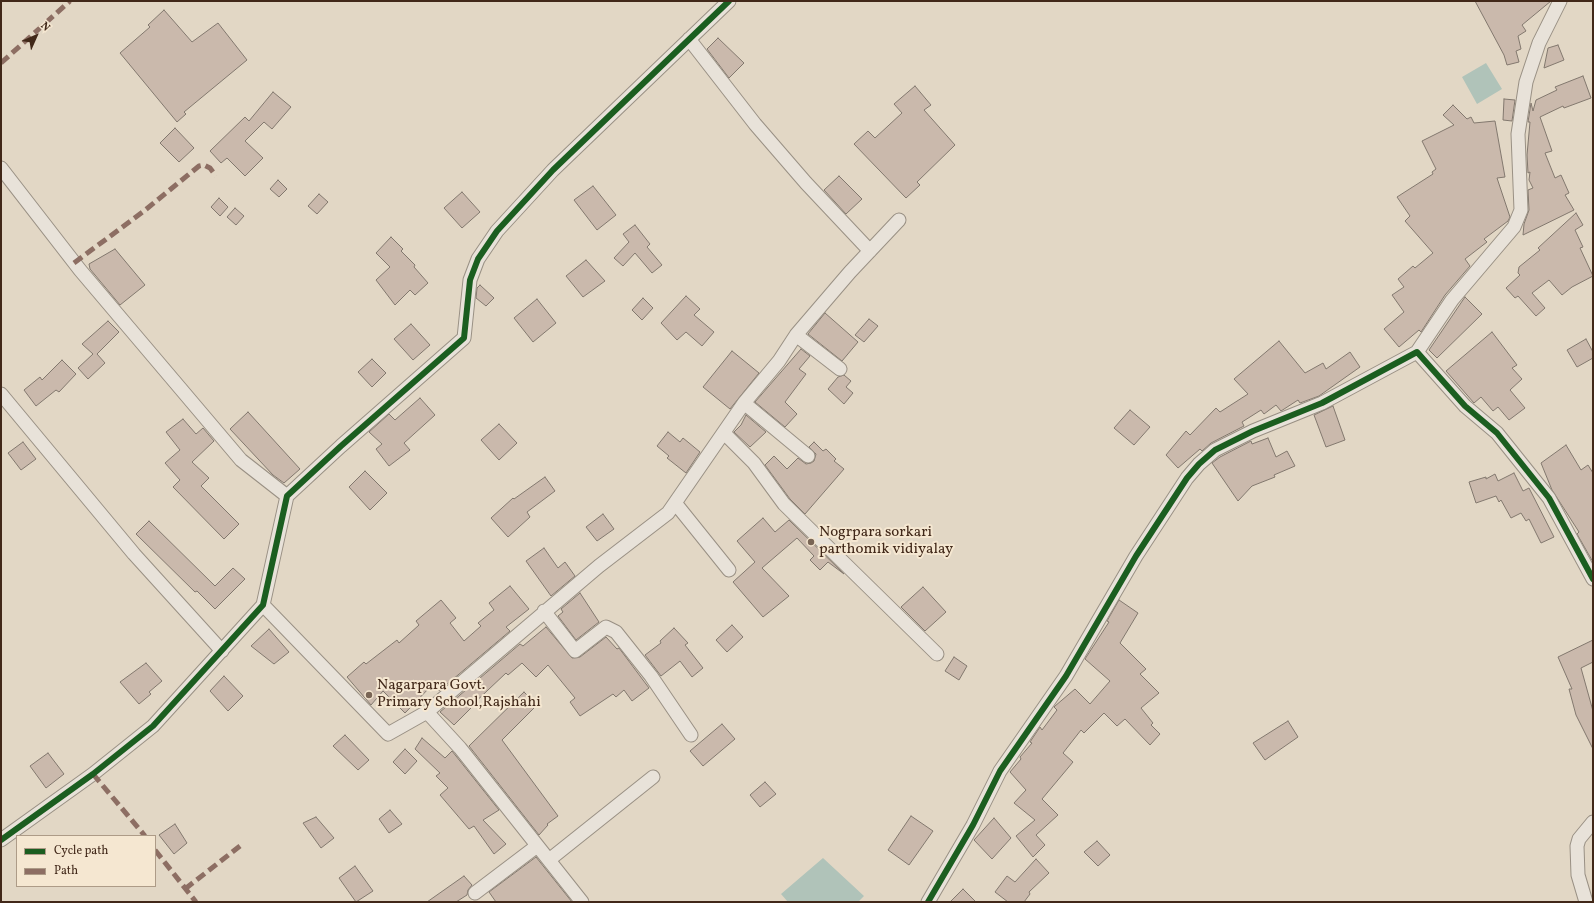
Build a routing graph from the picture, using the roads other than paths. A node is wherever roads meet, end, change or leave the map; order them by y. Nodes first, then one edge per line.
1 (729, 1) edge
2 (1560, 1) edge
3 (689, 39) junction
4 (1, 168) edge
5 (899, 220) dead end
6 (870, 251) junction
7 (796, 335) junction
8 (1417, 352) junction
9 (840, 369) dead end
10 (1, 394) edge
11 (744, 403) junction
12 (724, 433) junction
13 (808, 456) dead end
14 (287, 496) junction
15 (676, 504) junction
16 (729, 570) dead end
17 (1593, 579) edge
18 (263, 605) junction
19 (544, 611) junction
20 (222, 651) junction
21 (937, 654) dead end
22 (427, 712) junction
23 (691, 735) dead end
24 (653, 777) dead end
25 (1593, 822) edge
26 (1, 840) edge
27 (537, 846) junction
28 (549, 860) junction
29 (476, 894) dead end
30 (579, 901) edge
31 (928, 902) edge
32 (1586, 902) edge

1 - 3 street
2 - 8 street
3 - 6 street
3 - 14 street
4 - 14 street
5 - 6 street
6 - 7 street
7 - 9 street
7 - 11 street
8 - 17 street
8 - 31 street
10 - 20 street
11 - 12 street
11 - 13 street
12 - 15 street
12 - 21 street
14 - 18 street
15 - 16 street
15 - 19 street
18 - 20 street
18 - 22 street
19 - 22 street
19 - 23 street
20 - 26 street
22 - 27 street
24 - 28 street
25 - 32 street
27 - 28 street
27 - 29 street
28 - 30 street

